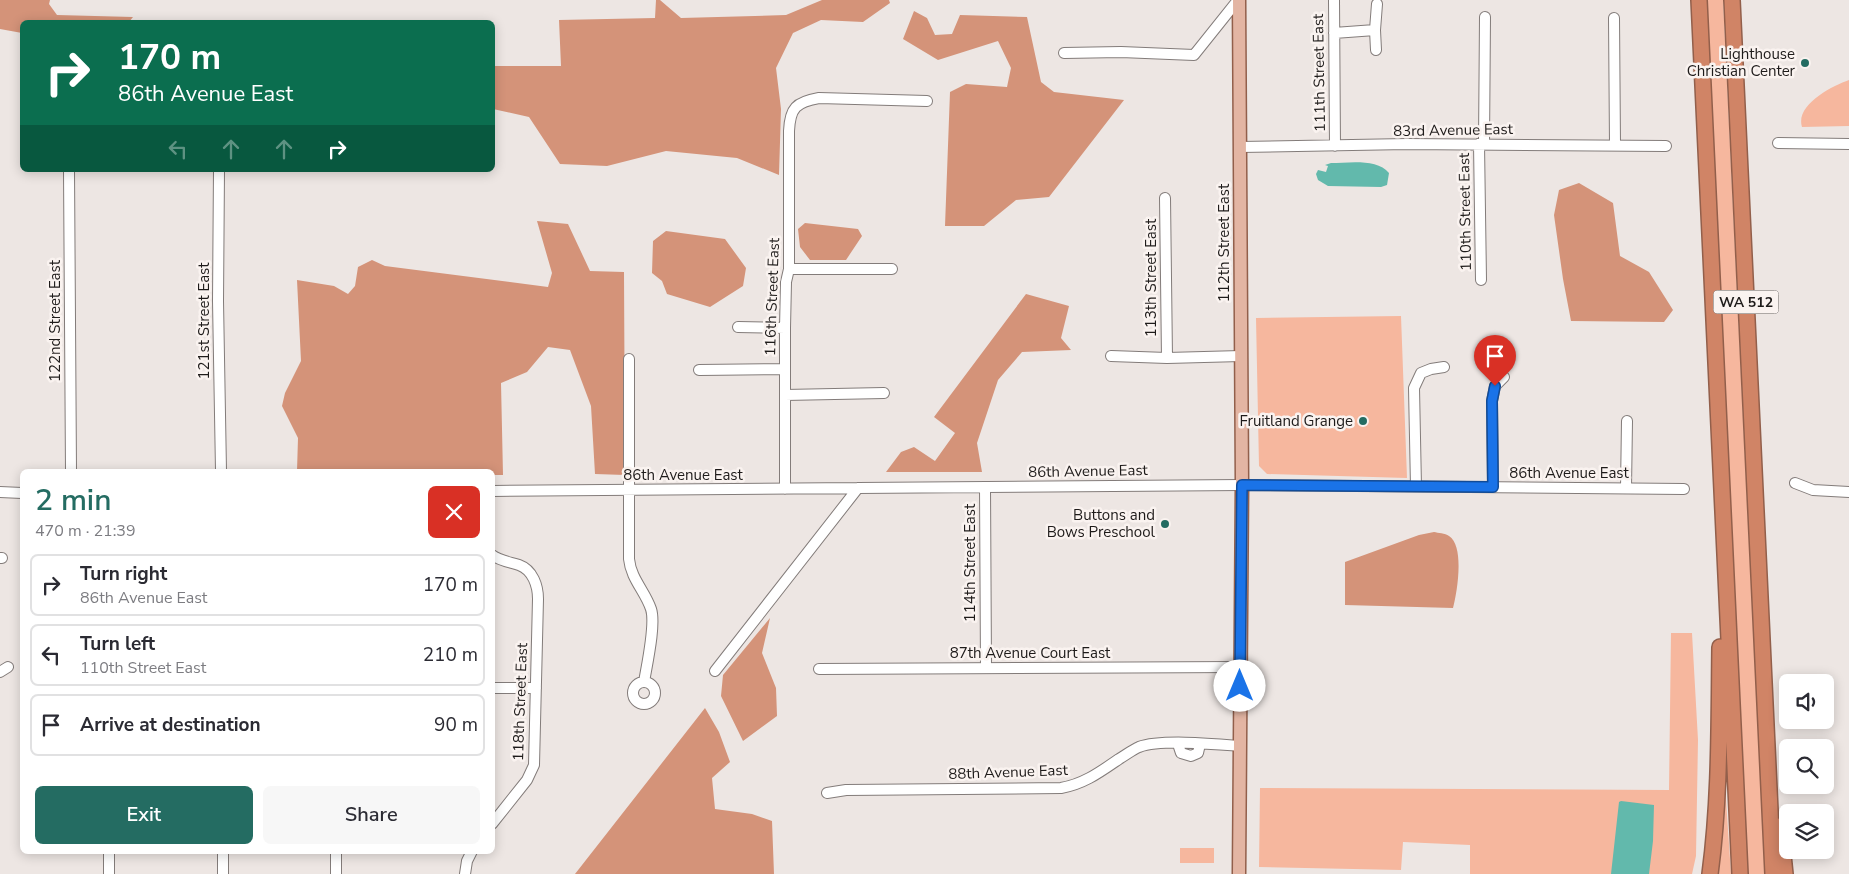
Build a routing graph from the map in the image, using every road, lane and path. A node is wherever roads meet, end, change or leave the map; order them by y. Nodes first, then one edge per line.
1 (1239, 0) edge
2 (1334, 0) edge
3 (1699, 0) edge
4 (1732, 0) edge
5 (1377, 4) dead end
6 (1484, 17) dead end
7 (1614, 18) dead end
8 (1375, 30) junction
9 (1334, 33) junction
10 (1376, 50) dead end
11 (1064, 53) dead end
12 (927, 101) dead end
13 (1778, 143) dead end
14 (1482, 144) junction
15 (1849, 144) edge
16 (1615, 145) junction
17 (1335, 146) junction
18 (1666, 146) dead end
19 (1240, 147) junction
20 (69, 172) edge
21 (219, 172) edge
22 (1166, 198) dead end
23 (789, 269) junction
24 (892, 269) dead end
25 (1481, 280) dead end
26 (738, 328) dead end
27 (784, 328) junction
28 (1112, 356) dead end
29 (1241, 356) junction
30 (1166, 358) junction
31 (629, 359) dead end
32 (1444, 367) dead end
33 (784, 369) junction
34 (698, 370) dead end
35 (1504, 377) dead end
36 (884, 392) dead end
37 (785, 395) junction
38 (1627, 421) dead end
39 (71, 469) edge
40 (221, 469) edge
41 (1721, 471) junction
42 (1795, 483) dead end
43 (1242, 485) junction
44 (985, 487) junction
45 (1416, 487) junction
46 (1493, 487) junction
47 (858, 488) junction
48 (1626, 488) junction
49 (785, 489) junction
50 (1684, 489) dead end
51 (630, 490) junction
52 (495, 491) edge
53 (0, 492) edge
54 (1849, 492) edge
55 (20, 493) edge
56 (495, 557) edge
57 (1761, 604) junction
58 (1240, 666) junction
59 (986, 668) junction
60 (819, 669) dead end
61 (715, 671) dead end
62 (644, 682) dead end
63 (495, 688) edge
64 (536, 688) junction
65 (1240, 746) junction
66 (826, 793) dead end
67 (495, 820) edge
68 (109, 854) edge
69 (223, 854) edge
70 (336, 854) edge
71 (470, 854) edge
72 (109, 874) edge
73 (223, 874) edge
74 (336, 874) edge
75 (465, 874) edge
76 (1239, 874) edge
77 (1710, 874) edge
78 (1740, 874) edge
79 (1773, 874) edge
80 (1785, 874) edge

1 - 11 street
1 - 19 main road, 112th Street East
2 - 9 street, 111th Street East
3 - 41 highway, WA 512
4 - 57 highway, WA 512
5 - 8 street
6 - 14 street, 110th Street East
7 - 16 street
8 - 9 street
8 - 10 street
9 - 17 street, 111th Street East
12 - 23 street, 116th Street East
13 - 15 street
14 - 16 street, 83rd Avenue East
14 - 17 street, 83rd Avenue East
14 - 25 street, 110th Street East
16 - 18 street, 83rd Avenue East
17 - 19 street, 83rd Avenue East
19 - 29 main road, 112th Street East
20 - 39 street, 122nd Street East
21 - 40 street, 121st Street East
22 - 30 street, 113th Street East
23 - 24 street
23 - 27 street, 116th Street East
26 - 27 street
27 - 33 street, 116th Street East
28 - 30 street
29 - 30 street
29 - 43 main road, 112th Street East
31 - 51 street
32 - 45 street
33 - 34 street
33 - 37 street, 116th Street East
35 - 46 street
36 - 37 street
37 - 49 street, 116th Street East
38 - 48 street
41 - 77 highway
41 - 78 highway, WA 512
42 - 54 street
43 - 44 street, 86th Avenue East
43 - 45 street, 86th Avenue East
43 - 58 main road, 112th Street East
44 - 47 street, 86th Avenue East
44 - 59 street, 114th Street East
45 - 46 street, 86th Avenue East
46 - 48 street, 86th Avenue East
47 - 49 street, 86th Avenue East
47 - 61 street
48 - 50 street, 86th Avenue East
49 - 51 street, 86th Avenue East
51 - 52 street, 86th Avenue East
51 - 62 street
53 - 55 street
56 - 64 street, 118th Street East
57 - 79 highway, WA 512
57 - 80 highway
58 - 59 street, 87th Avenue Court East
58 - 65 main road, 112th Street East
59 - 60 street, 87th Avenue Court East
63 - 64 street
64 - 67 street, 118th Street East
65 - 66 street, 88th Avenue East
65 - 76 main road, 112th Street East
68 - 72 street
69 - 73 street
70 - 74 street
71 - 75 street

